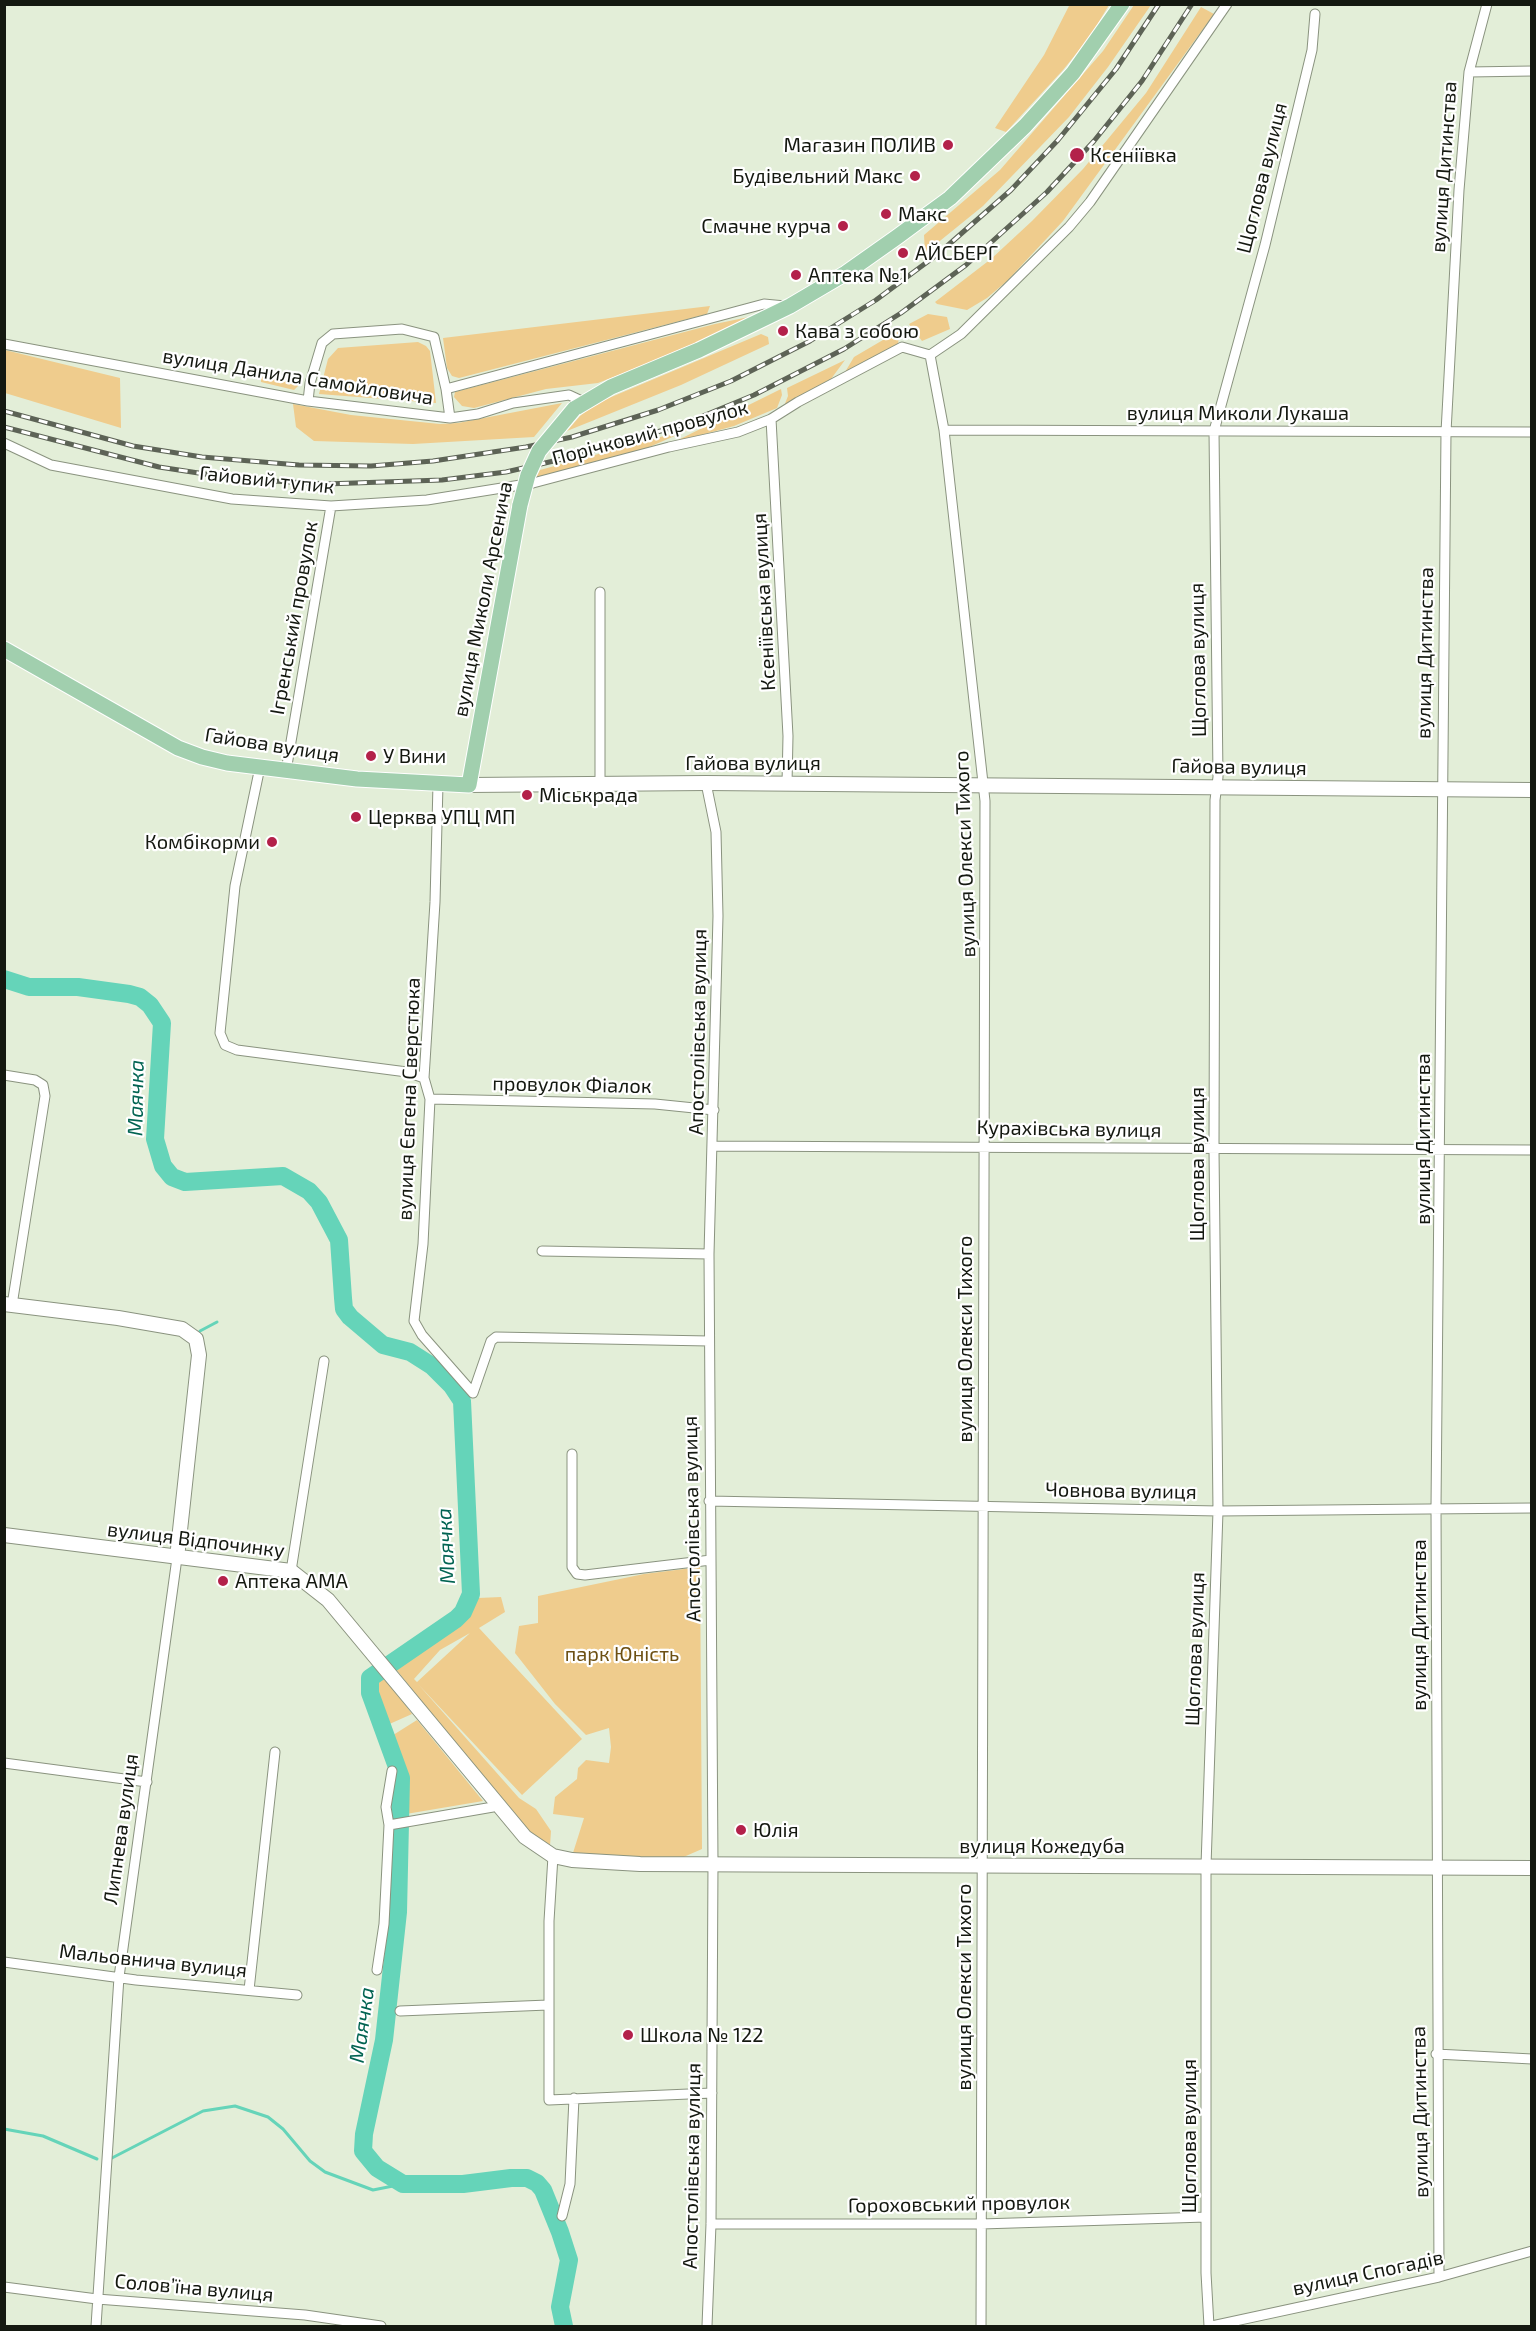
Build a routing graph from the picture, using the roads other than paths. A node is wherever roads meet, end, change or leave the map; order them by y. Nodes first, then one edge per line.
1 (1122, 4) edge
2 (1227, 4) edge
3 (1486, 4) edge
4 (1316, 14) dead end
5 (1532, 71) edge
6 (1469, 72) junction
7 (790, 306) junction
8 (4, 344) edge
9 (930, 355) junction
10 (446, 389) junction
11 (308, 401) junction
12 (579, 406) junction
13 (450, 418) junction
14 (771, 419) junction
15 (944, 430) junction
16 (1214, 431) junction
17 (1446, 432) junction
18 (1532, 432) edge
19 (4, 443) edge
20 (532, 483) joint
21 (331, 506) junction
22 (600, 592) dead end
23 (4, 649) edge
24 (260, 767) junction
25 (286, 771) junction
26 (706, 783) junction
27 (438, 784) junction
28 (470, 784) junction
29 (787, 784) junction
30 (600, 785) junction
31 (985, 786) junction
32 (1217, 788) junction
33 (1532, 790) edge
34 (1442, 791) junction
35 (4, 1075) edge
36 (424, 1078) junction
37 (430, 1099) junction
38 (714, 1110) junction
39 (714, 1146) junction
40 (985, 1146) junction
41 (1214, 1149) junction
42 (1441, 1149) junction
43 (1532, 1150) edge
44 (542, 1251) dead end
45 (709, 1254) junction
46 (8, 1304) edge
47 (709, 1341) junction
48 (324, 1361) dead end
49 (572, 1454) dead end
50 (710, 1501) junction
51 (982, 1506) junction
52 (1436, 1507) junction
53 (1532, 1508) edge
54 (1218, 1511) junction
55 (4, 1535) edge
56 (177, 1558) junction
57 (711, 1560) junction
58 (291, 1571) junction
59 (275, 1752) dead end
60 (4, 1763) edge
61 (392, 1771) dead end
62 (147, 1782) junction
63 (497, 1803) junction
64 (392, 1824) junction
65 (553, 1856) junction
66 (713, 1863) junction
67 (982, 1866) junction
68 (1206, 1866) junction
69 (1437, 1868) junction
70 (1532, 1868) edge
71 (4, 1962) edge
72 (377, 1970) dead end
73 (119, 1977) junction
74 (249, 1990) junction
75 (297, 1995) dead end
76 (548, 2005) junction
77 (400, 2011) dead end
78 (1436, 2054) junction
79 (1532, 2059) edge
80 (712, 2093) junction
81 (574, 2098) junction
82 (562, 2216) dead end
83 (1206, 2217) junction
84 (711, 2224) junction
85 (981, 2224) junction
86 (1532, 2251) edge
87 (1439, 2277) junction
88 (4, 2288) edge
89 (97, 2299) junction
90 (96, 2326) edge
91 (381, 2326) edge
92 (707, 2326) edge
93 (981, 2326) edge
94 (1211, 2326) edge

1 - 7 main road, вулиця Миколи Арсенича
2 - 9 street
3 - 6 street, вулиця Дитинства
4 - 16 street, Щоглова вулиця
5 - 6 street
6 - 17 street, вулиця Дитинства
7 - 10 street
7 - 12 main road, вулиця Миколи Арсенича
8 - 11 street, вулиця Данила Самойловича
9 - 14 street, Порічковий провулок
9 - 15 street, вулиця Олекси Тихого
10 - 11 street
10 - 13 street
11 - 13 street, вулиця Данила Самойловича
12 - 13 street, вулиця Данила Самойловича
12 - 28 main road, вулиця Миколи Арсенича, bridge
14 - 20 street, Порічковий провулок
14 - 29 street, Ксеніївська вулиця
15 - 16 street, вулиця Миколи Лукаша
15 - 31 street, вулиця Олекси Тихого
16 - 17 street, вулиця Миколи Лукаша
16 - 32 street, Щоглова вулиця
17 - 18 street, вулиця Миколи Лукаша
17 - 34 street, вулиця Дитинства
19 - 21 street, Гайовий тупик
20 - 21 street, Гайовий тупик
21 - 25 street, Ігренський провулок
22 - 30 street
23 - 24 main road, Гайова вулиця
24 - 25 main road, Гайова вулиця
24 - 36 street
25 - 27 main road, Гайова вулиця
26 - 29 street, Гайова вулиця
26 - 30 street, Гайова вулиця
26 - 38 street, Апостолівська вулиця
27 - 28 main road, Гайова вулиця
27 - 36 street, вулиця Євгена Сверстюка
28 - 30 street, Гайова вулиця
29 - 31 street, Гайова вулиця
31 - 32 street, Гайова вулиця
31 - 40 street, вулиця Олекси Тихого
32 - 34 street, Гайова вулиця
32 - 41 street, Щоглова вулиця
33 - 34 street, Гайова вулиця
34 - 42 street, вулиця Дитинства
35 - 46 street
36 - 37 street, вулиця Євгена Сверстюка
37 - 38 street, провулок Фіалок
37 - 47 street, вулиця Євгена Сверстюка
38 - 39 street, Апостолівська вулиця
39 - 40 street, Курахівська вулиця
39 - 45 street, Апостолівська вулиця
40 - 41 street, Курахівська вулиця
40 - 51 street, вулиця Олекси Тихого
41 - 42 street, Курахівська вулиця
41 - 54 street, Щоглова вулиця
42 - 43 street, Курахівська вулиця
42 - 52 street, вулиця Дитинства
44 - 45 street
45 - 47 street, Апостолівська вулиця
46 - 56 street, Липнева вулиця
47 - 50 street, Апостолівська вулиця
48 - 58 street
49 - 57 street
50 - 51 street, Човнова вулиця
50 - 57 street, Апостолівська вулиця
51 - 54 street, Човнова вулиця
51 - 67 street, вулиця Олекси Тихого
52 - 53 street, Човнова вулиця
52 - 54 street, Човнова вулиця
52 - 69 street, вулиця Дитинства
54 - 68 street, Щоглова вулиця
55 - 56 street, вулиця Відпочинку
56 - 58 street, вулиця Відпочинку
56 - 62 street, Липнева вулиця
57 - 66 street, Апостолівська вулиця
58 - 63 street, вулиця Відпочинку
59 - 74 street
60 - 62 street
61 - 64 street
62 - 73 street, Липнева вулиця
63 - 64 street
63 - 65 street, вулиця Відпочинку
64 - 72 street
65 - 66 street, вулиця Кожедуба
65 - 76 street
66 - 67 street, вулиця Кожедуба
66 - 80 street, Апостолівська вулиця
67 - 68 street, вулиця Кожедуба
67 - 85 street, вулиця Олекси Тихого
68 - 69 street, вулиця Кожедуба
68 - 83 street, Щоглова вулиця
69 - 70 street, вулиця Кожедуба
69 - 78 street, вулиця Дитинства
71 - 73 street, Мальовнича вулиця
73 - 74 street, Мальовнича вулиця
73 - 89 street, Липнева вулиця
74 - 75 street, Мальовнича вулиця
76 - 77 street
76 - 81 street
78 - 79 street
78 - 87 street, вулиця Дитинства
80 - 81 street
80 - 84 street, Апостолівська вулиця
81 - 82 street
83 - 85 street, Гороховський провулок
83 - 94 street, Щоглова вулиця
84 - 85 street, Гороховський провулок
84 - 92 street, Апостолівська вулиця
85 - 93 street, вулиця Олекси Тихого
86 - 87 street, вулиця Спогадів
87 - 94 street, вулиця Спогадів
88 - 89 street, Соловʼїна вулиця
89 - 90 street, Липнева вулиця
89 - 91 street, Соловʼїна вулиця

